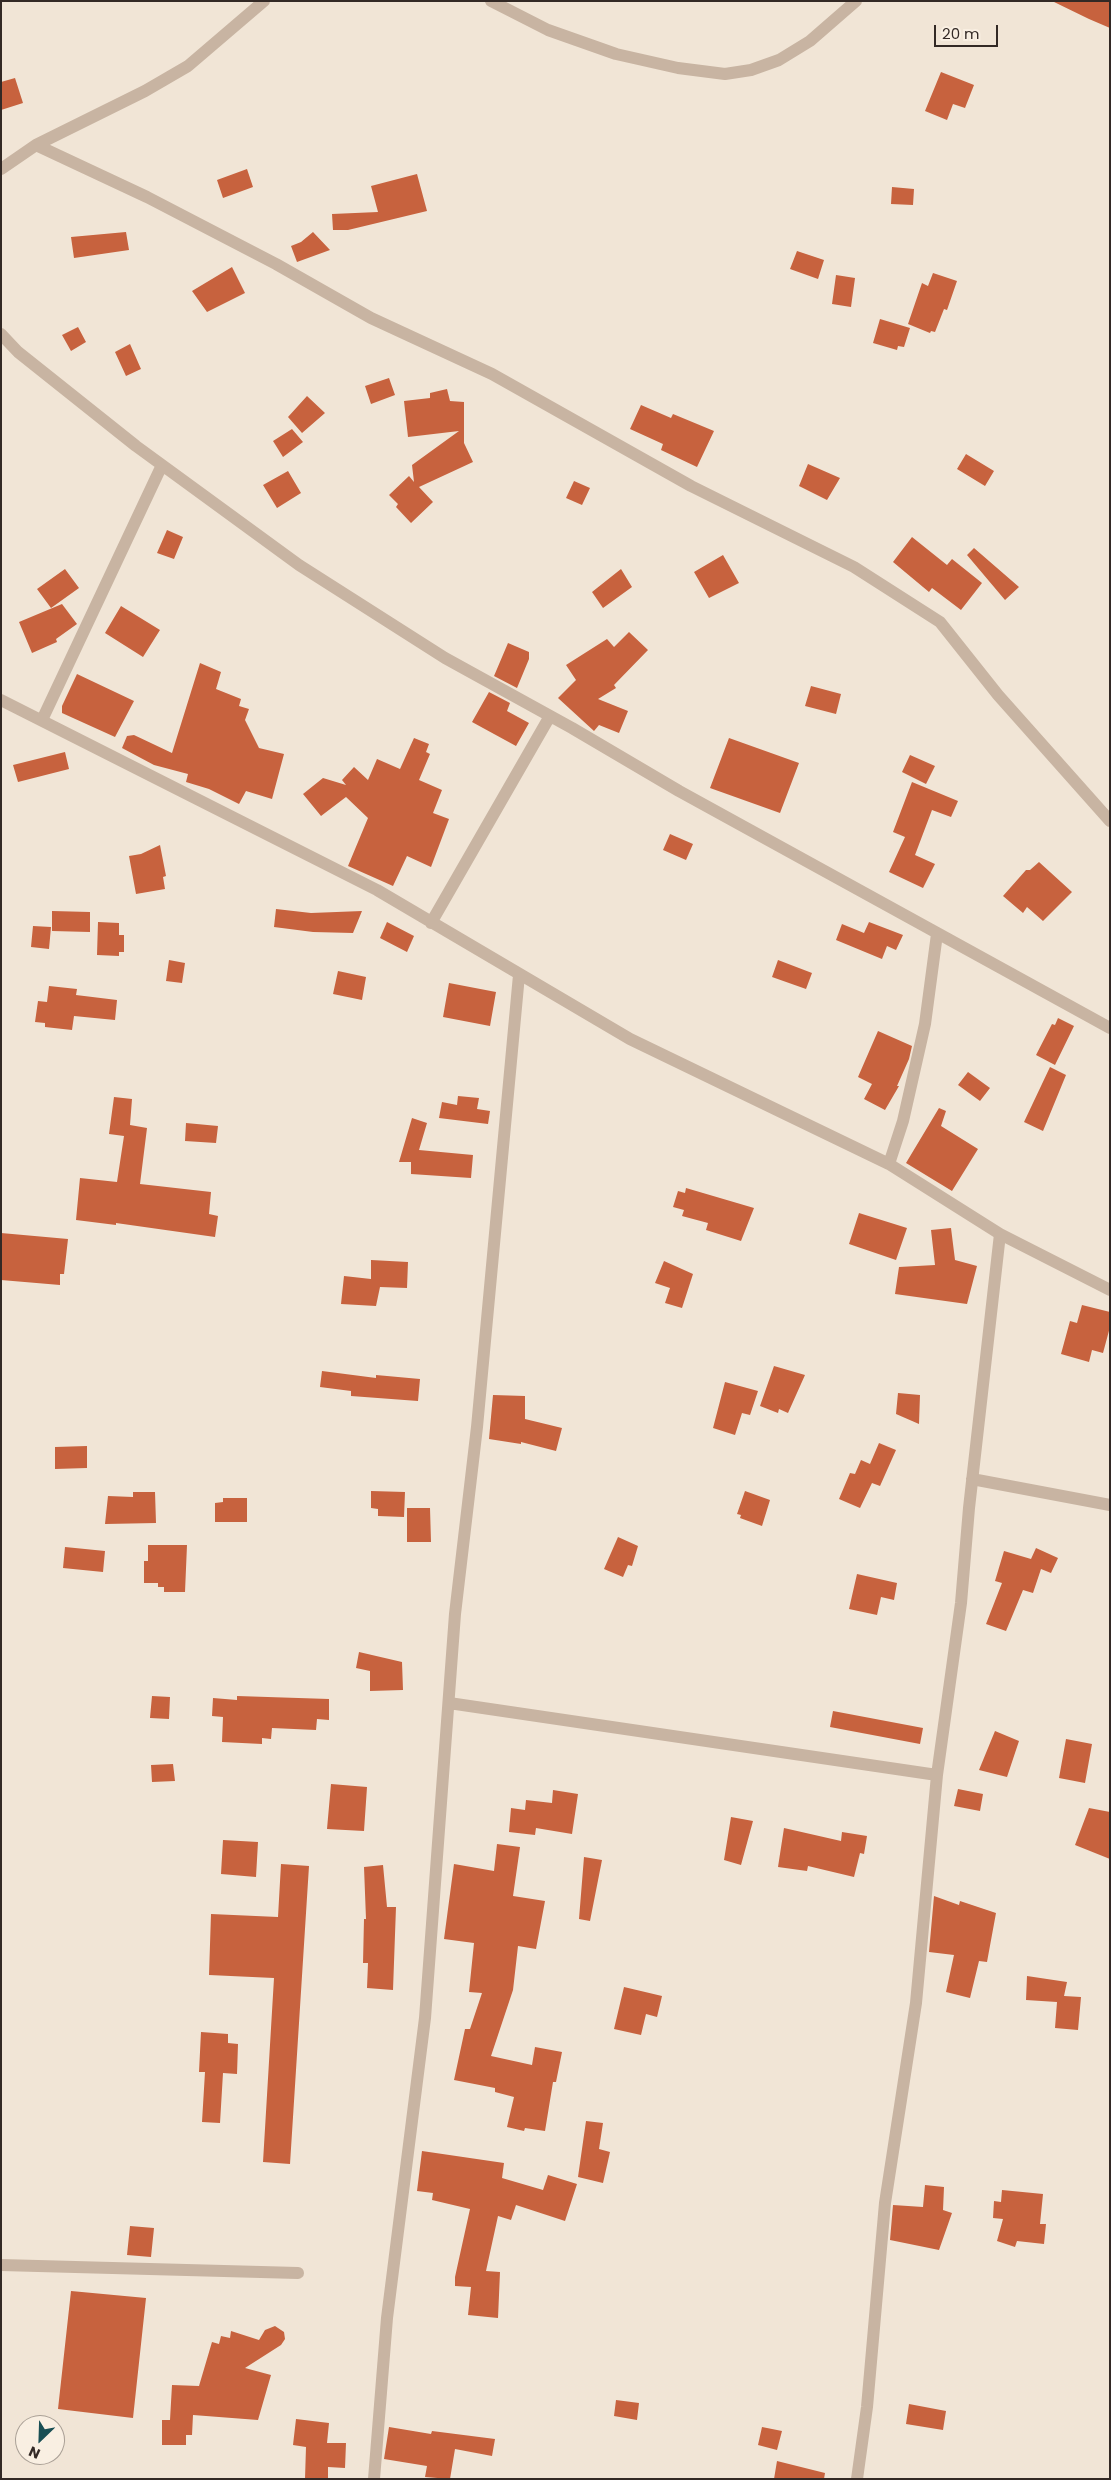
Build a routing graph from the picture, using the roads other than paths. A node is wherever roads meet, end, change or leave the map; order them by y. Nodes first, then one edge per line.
1 (264, 1) edge
2 (491, 1) edge
3 (856, 1) edge
4 (36, 145) junction
5 (1, 169) edge
6 (1, 334) edge
7 (162, 465) junction
8 (1, 700) edge
9 (550, 716) junction
10 (42, 720) junction
11 (1110, 821) edge
12 (431, 923) junction
13 (937, 934) junction
14 (518, 975) junction
15 (1110, 1028) edge
16 (889, 1164) junction
17 (1000, 1234) junction
18 (1110, 1290) edge
19 (972, 1479) junction
20 (1110, 1504) edge
21 (449, 1703) junction
22 (937, 1775) junction
23 (1, 2265) edge
24 (298, 2273) dead end
25 (374, 2479) edge
26 (857, 2479) edge

1 - 4 street
2 - 3 street
4 - 5 street
4 - 11 street
6 - 7 street
7 - 9 street
7 - 10 street
8 - 10 street
9 - 12 street
9 - 13 street
10 - 12 street
12 - 14 street
13 - 15 street
13 - 16 street
14 - 16 street
14 - 21 street
16 - 17 street
17 - 18 street
17 - 19 street
19 - 20 street
19 - 22 street
21 - 22 street
21 - 25 street
22 - 26 street
23 - 24 street

